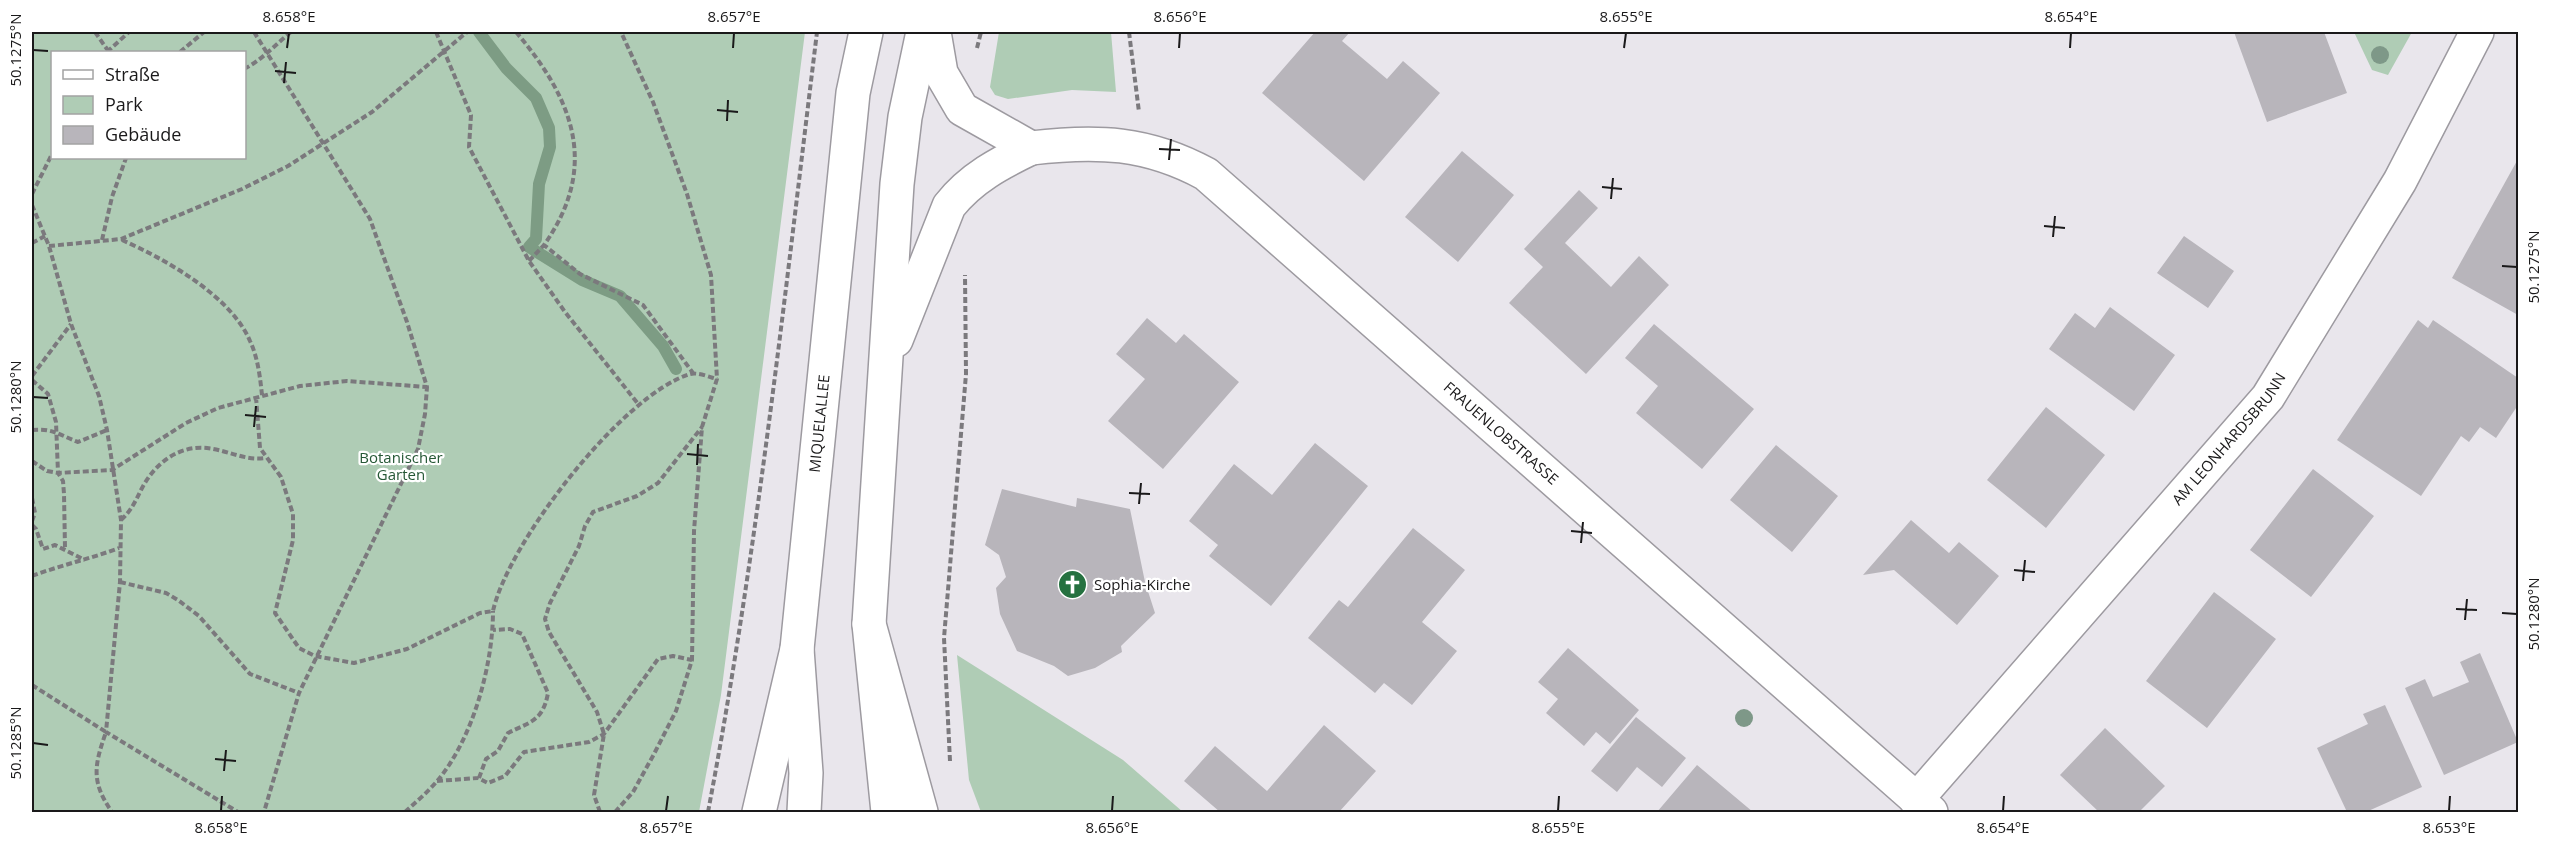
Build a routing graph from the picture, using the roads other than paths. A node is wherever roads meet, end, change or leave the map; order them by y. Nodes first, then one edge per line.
1 (866, 32) edge
2 (923, 32) edge
3 (934, 32) edge
4 (2476, 32) edge
5 (1031, 148) junction
6 (884, 370) junction
7 (869, 624) junction
8 (797, 649) junction
9 (1924, 806) edge
10 (759, 813) edge
11 (804, 813) edge
12 (888, 813) edge
13 (921, 813) edge

1 - 8 main road, MIQUELALLEE
2 - 6 main road
3 - 5 main road
4 - 9 main road, AM LEONHARDSBRUNN
5 - 6 main road
5 - 9 main road, FRAUENLOBSTRASSE
6 - 7 main road
7 - 12 main road
7 - 13 main road
8 - 10 main road, MIQUELALLEE
8 - 11 main road

